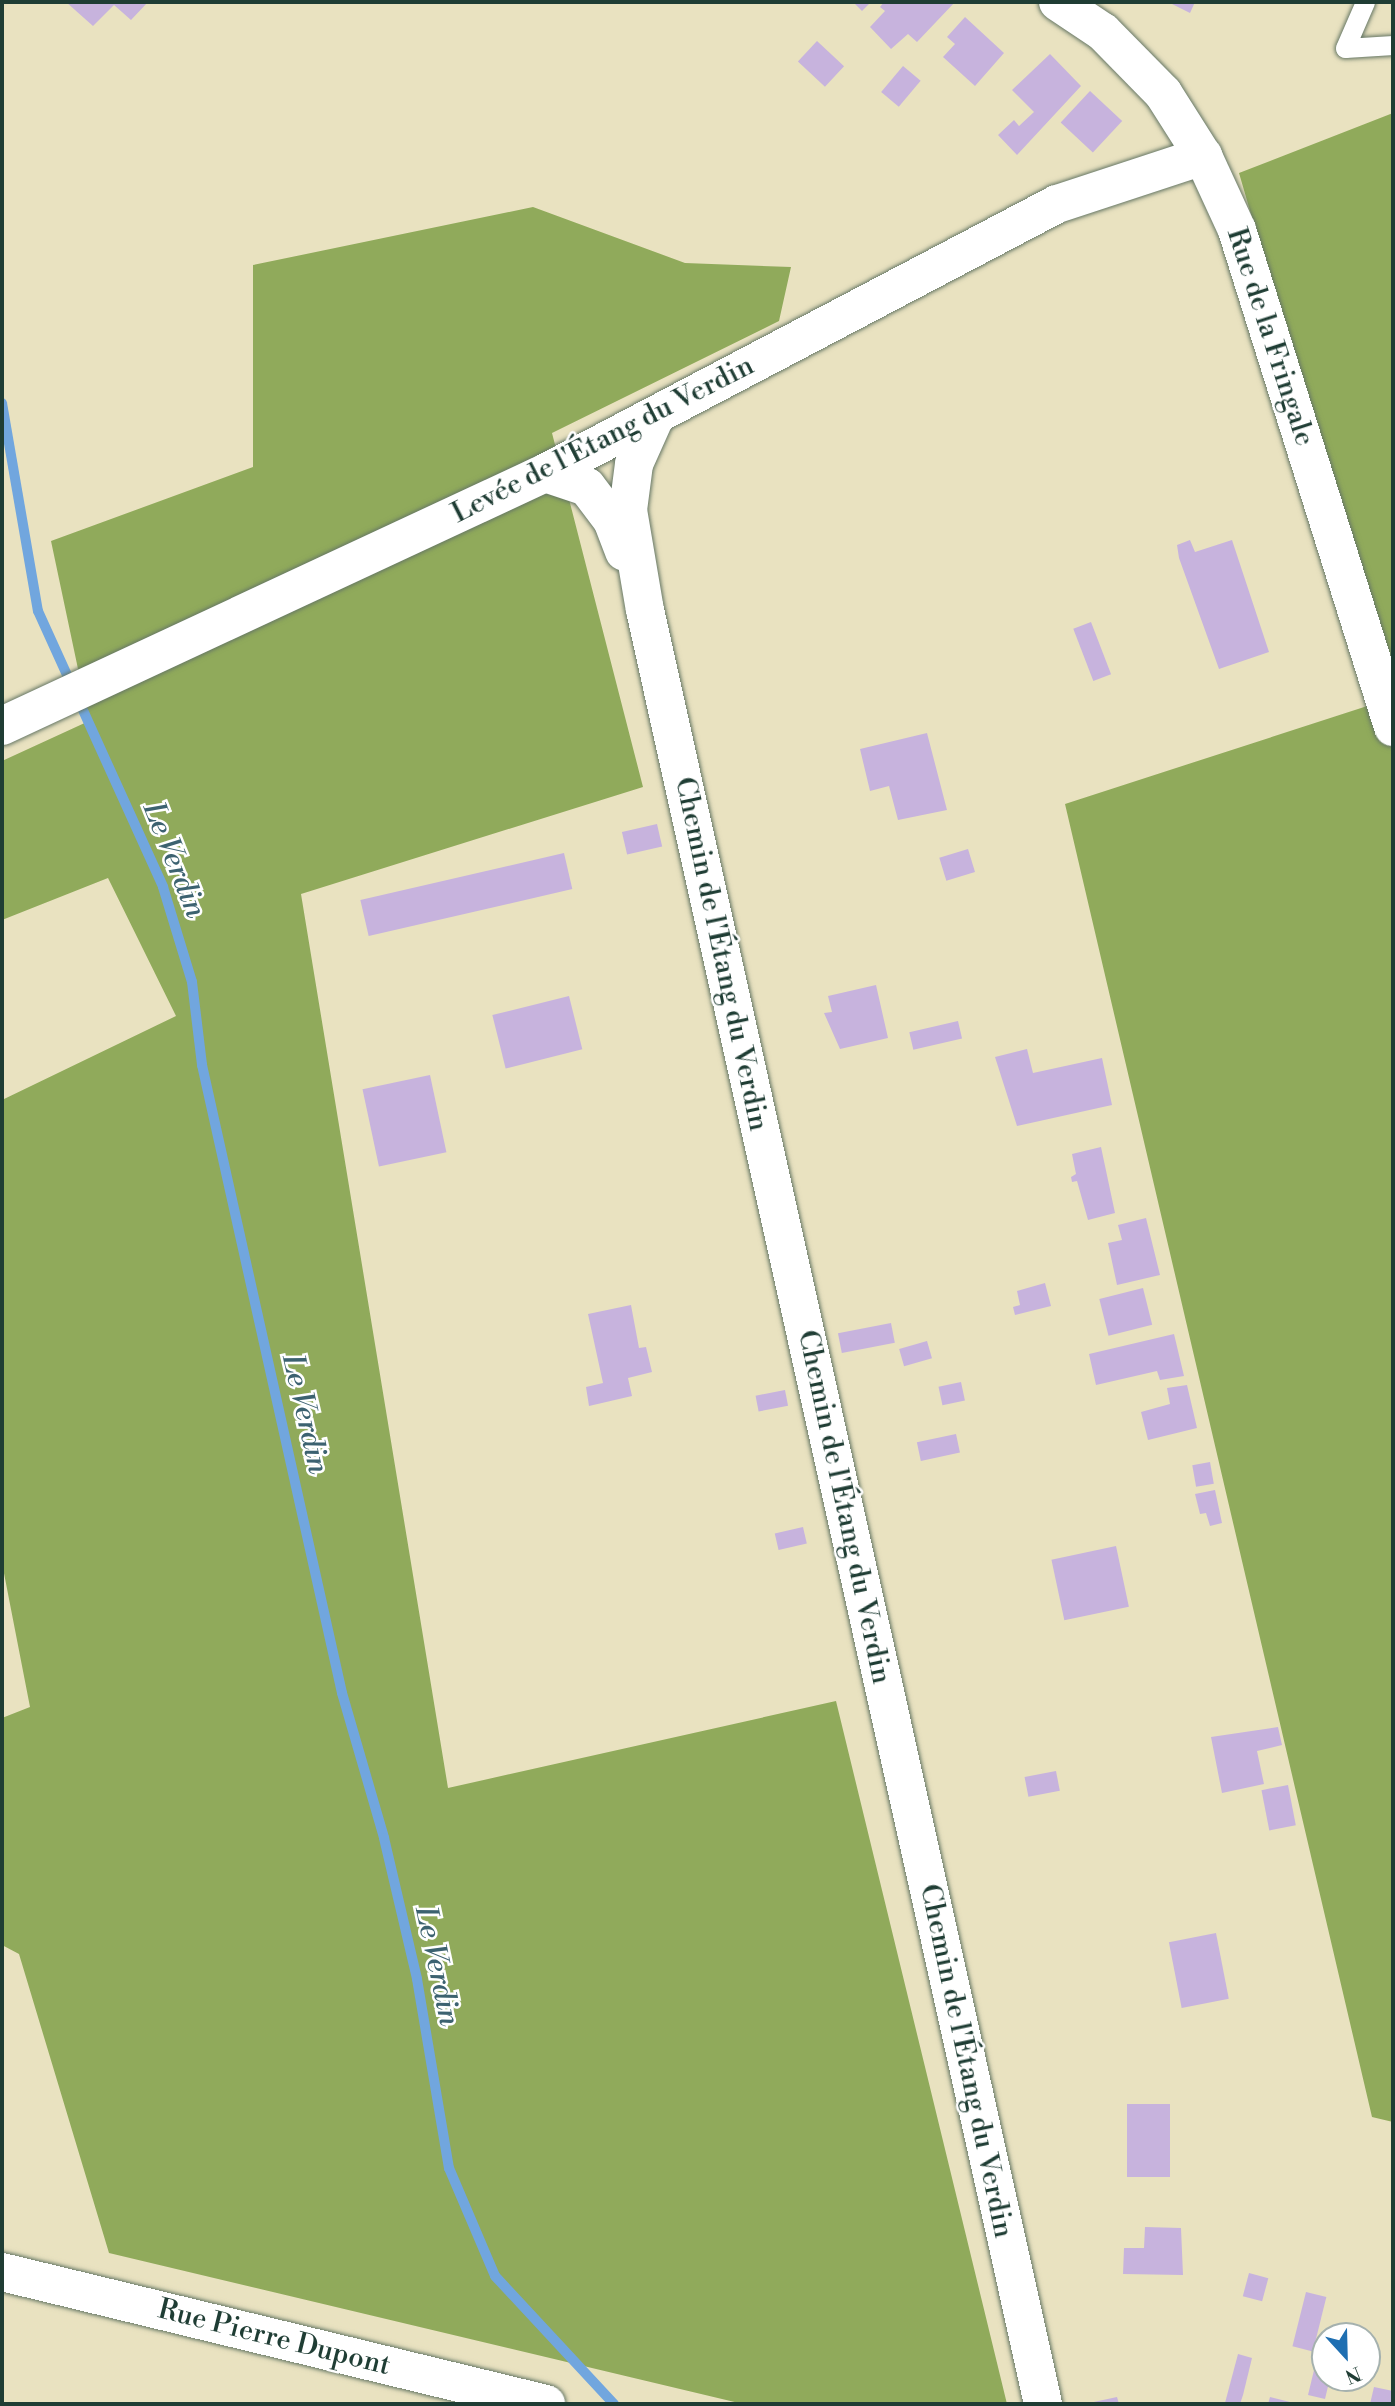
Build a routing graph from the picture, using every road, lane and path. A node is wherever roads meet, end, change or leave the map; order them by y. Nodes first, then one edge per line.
1 (1058, 2) edge
2 (1365, 2) edge
3 (1393, 45) edge
4 (1203, 156) junction
5 (654, 417) junction
6 (545, 473) junction
7 (645, 610) junction
8 (2, 726) edge
9 (1393, 727) edge
10 (2, 2272) edge
11 (546, 2404) edge
12 (1042, 2404) edge

1 - 4 street, Rue de la Fringale
2 - 3 lane
4 - 5 street, Levée de l'Étang du Verdin
4 - 9 street, Rue de la Fringale
5 - 6 street, Levée de l'Étang du Verdin
5 - 7 street, Chemin de l'Étang du Verdin
6 - 7 street, Chemin de l'Étang du Verdin
6 - 8 street, Levée de l'Étang du Verdin
7 - 12 street, Chemin de l'Étang du Verdin
10 - 11 street, Rue Pierre Dupont

